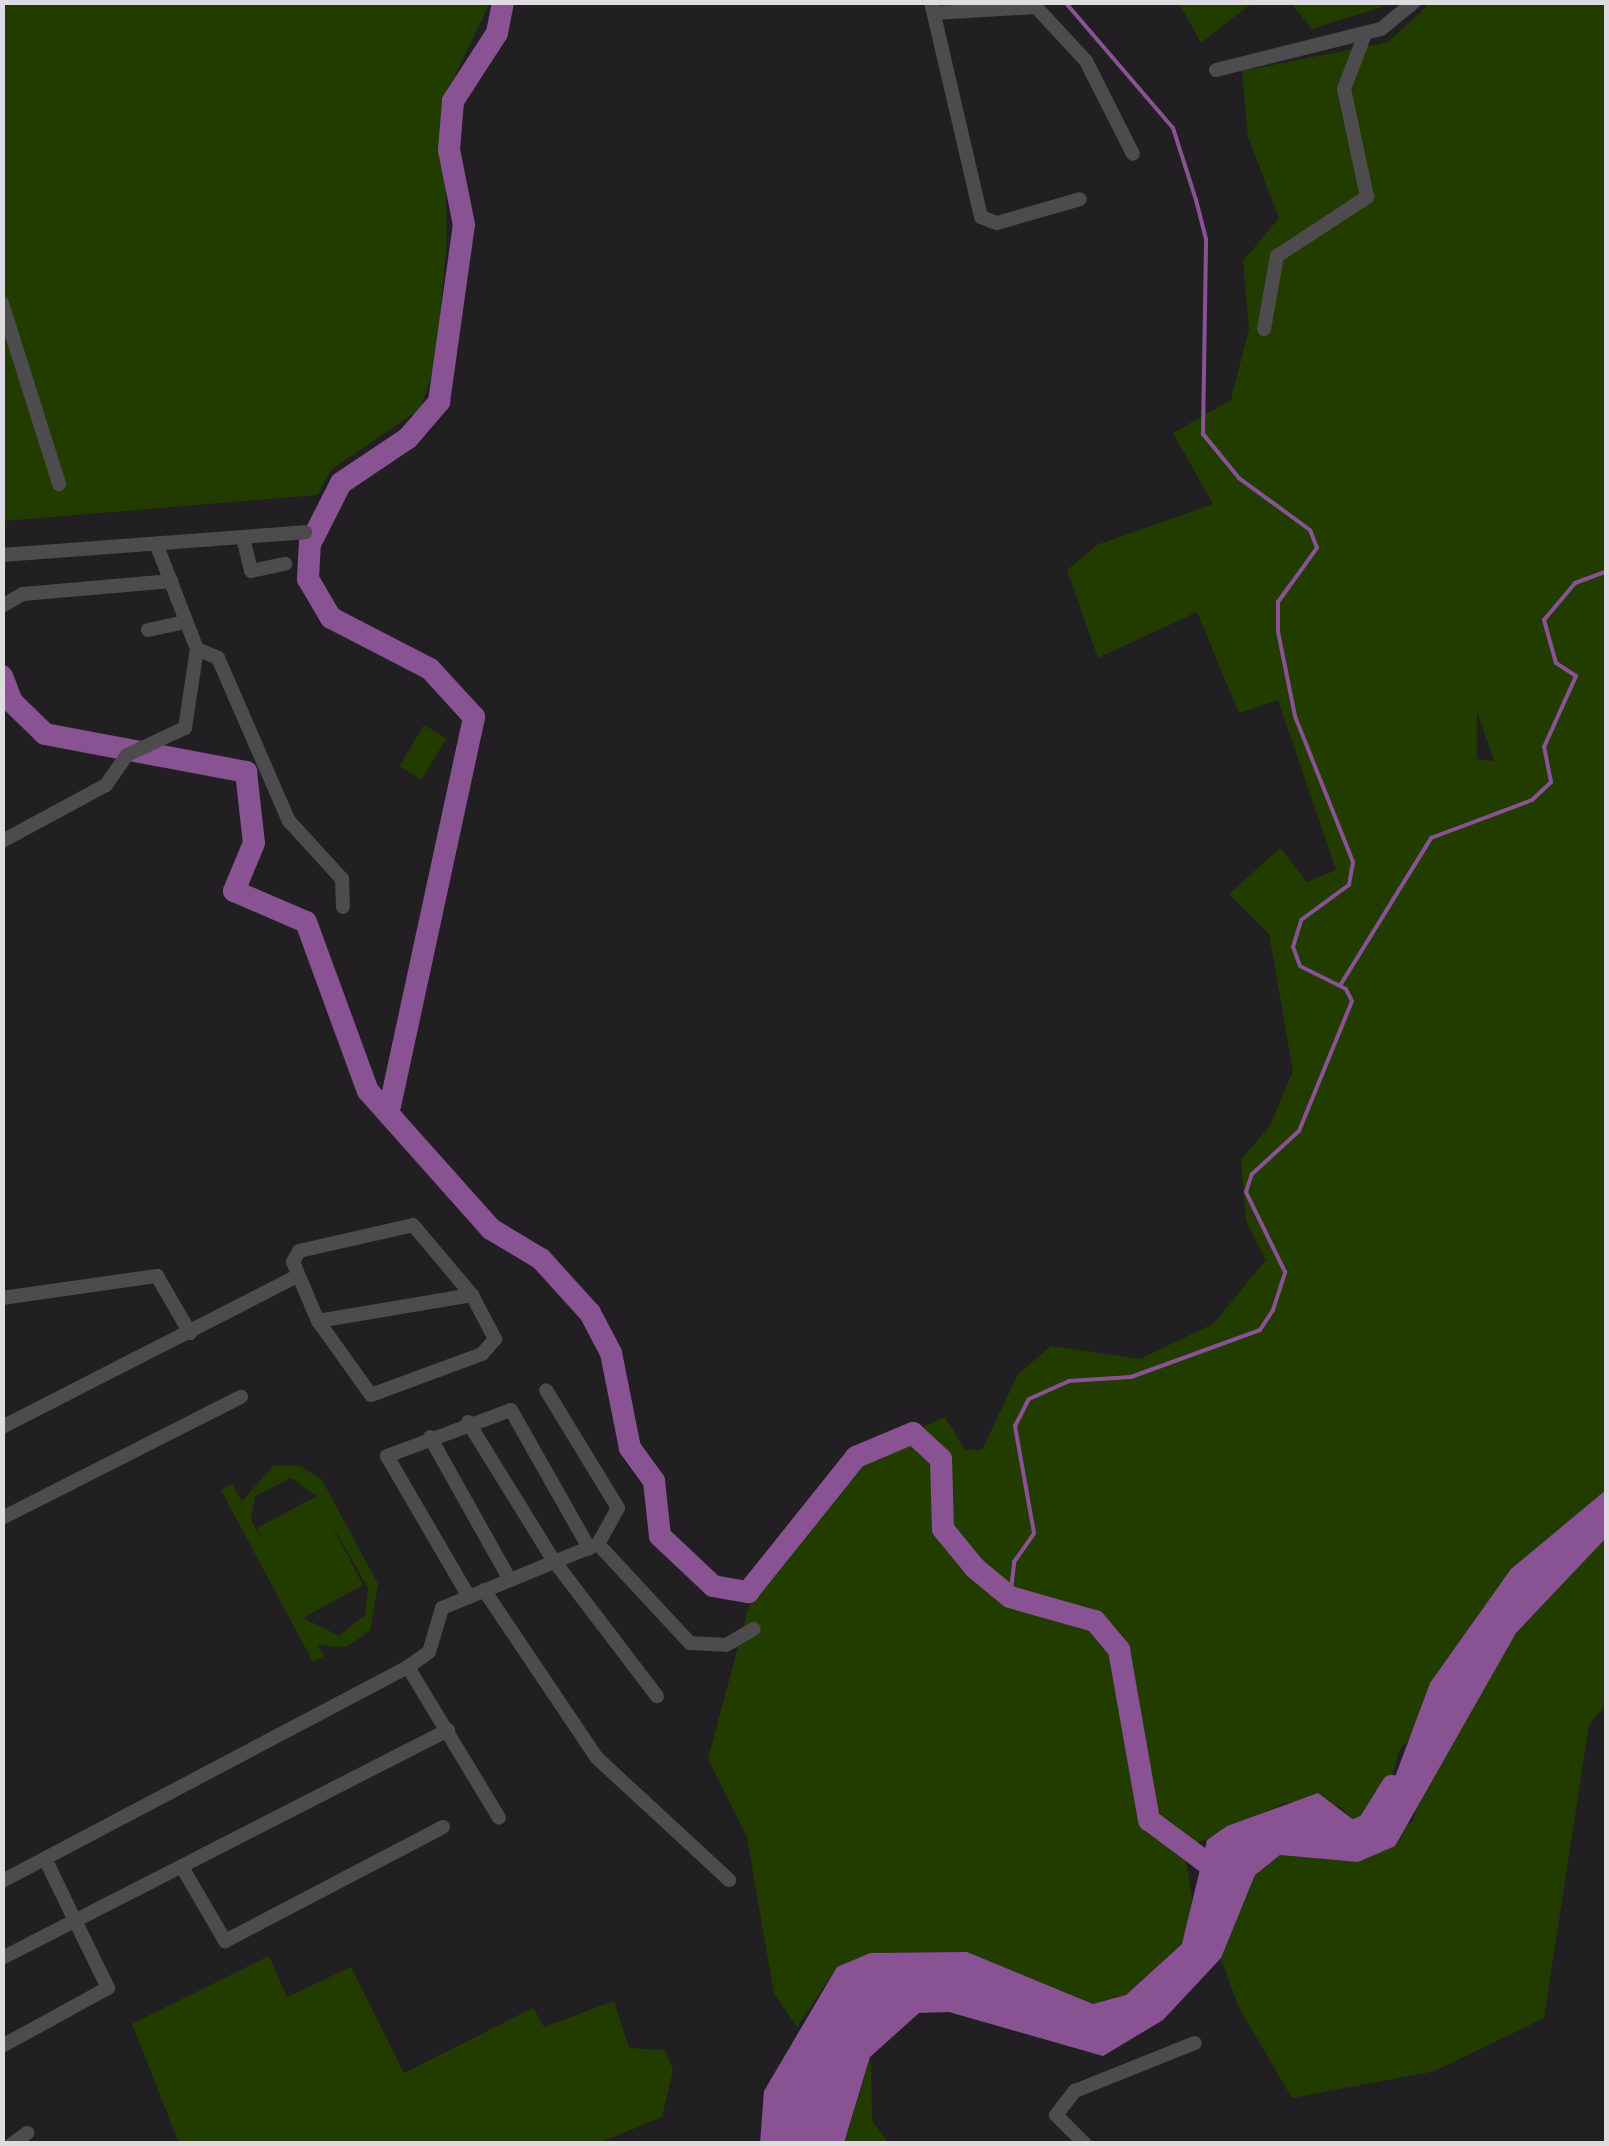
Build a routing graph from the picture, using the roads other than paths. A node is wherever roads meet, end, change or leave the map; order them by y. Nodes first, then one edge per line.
1 (1414, 2) edge
2 (932, 8) edge
3 (1365, 34) junction
4 (1216, 70) dead end
5 (1133, 154) dead end
6 (1080, 198) dead end
7 (2, 303) edge
8 (1264, 329) dead end
9 (58, 484) dead end
10 (305, 532) dead end
11 (242, 538) junction
12 (157, 546) junction
13 (2, 555) edge
14 (284, 564) dead end
15 (171, 581) junction
16 (2, 606) edge
17 (186, 622) junction
18 (148, 630) dead end
19 (197, 650) junction
20 (2, 841) edge
21 (343, 907) dead end
22 (295, 1277) junction
23 (472, 1295) junction
24 (2, 1298) edge
25 (318, 1320) junction
26 (190, 1332) junction
27 (546, 1390) dead end
28 (242, 1398) dead end
29 (468, 1422) junction
30 (2, 1426) edge
31 (430, 1437) junction
32 (2, 1518) edge
33 (594, 1546) junction
34 (554, 1561) junction
35 (510, 1580) junction
36 (484, 1590) junction
37 (469, 1597) junction
38 (754, 1629) dead end
39 (408, 1666) junction
40 (657, 1696) dead end
41 (448, 1730) junction
42 (498, 1818) dead end
43 (444, 1827) dead end
44 (45, 1859) junction
45 (182, 1867) junction
46 (729, 1880) dead end
47 (2, 1881) edge
48 (75, 1922) junction
49 (2, 1958) edge
50 (1195, 2043) dead end
51 (2, 2046) edge
52 (27, 2133) dead end
53 (12, 2144) edge
54 (1085, 2144) edge

1 - 3 street
2 - 5 street
2 - 6 street
3 - 4 street
3 - 8 street
7 - 9 street
10 - 11 street
11 - 12 street
11 - 14 street
12 - 13 street
12 - 15 street
15 - 16 street
15 - 17 street
17 - 18 street
17 - 19 street
19 - 20 street
19 - 21 street
22 - 23 street
22 - 25 street
22 - 26 street
23 - 25 street
23 - 25 street
24 - 26 street
26 - 30 street
27 - 33 street
28 - 32 street
29 - 31 street
29 - 33 street
29 - 34 street
31 - 35 street
31 - 37 street
33 - 34 street
33 - 38 street
34 - 35 street
34 - 40 street
35 - 36 street
36 - 37 street
36 - 46 street
37 - 39 street
39 - 41 street
39 - 44 street
41 - 42 street
41 - 45 street
43 - 45 street
44 - 47 street
44 - 48 street
45 - 48 street
48 - 49 street
48 - 51 street
50 - 54 street
52 - 53 street

